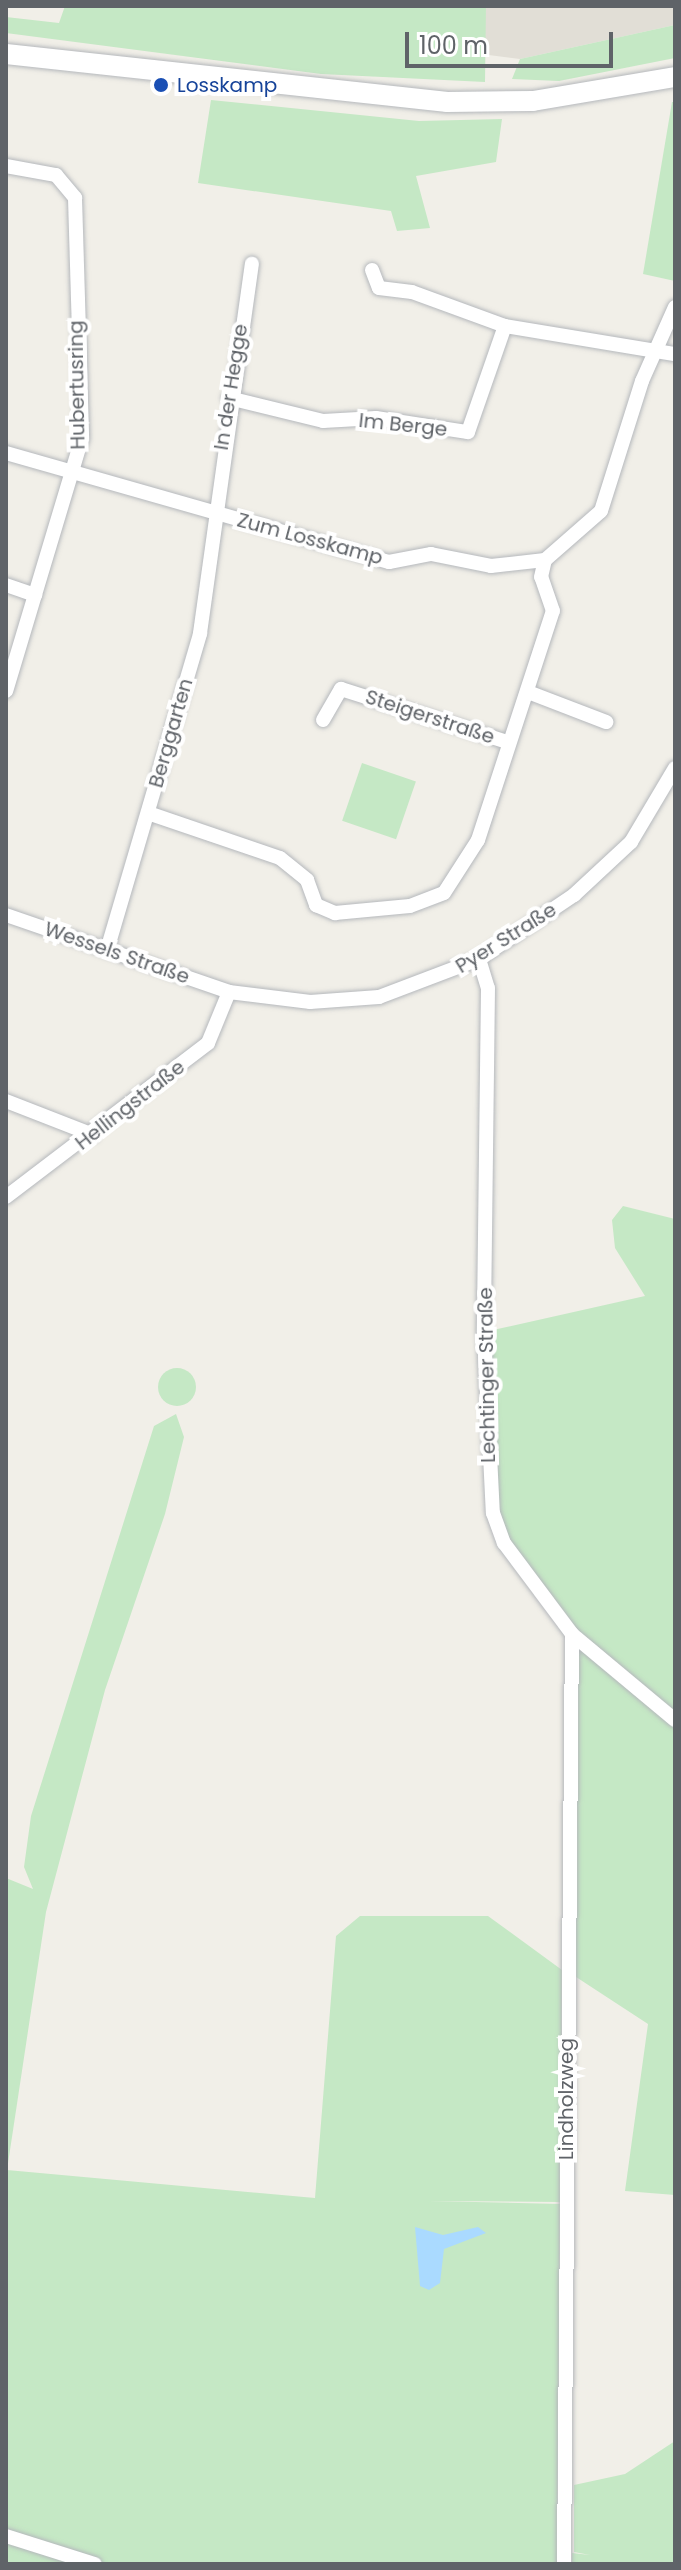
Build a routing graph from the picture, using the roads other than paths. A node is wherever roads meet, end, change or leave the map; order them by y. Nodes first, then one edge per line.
1 (6, 54) edge
2 (675, 77) edge
3 (6, 166) edge
4 (252, 264) dead end
5 (372, 270) dead end
6 (675, 307) edge
7 (505, 326) junction
8 (659, 349) junction
9 (675, 354) edge
10 (229, 398) junction
11 (6, 453) edge
12 (75, 474) junction
13 (212, 510) junction
14 (545, 560) junction
15 (6, 585) edge
16 (35, 595) junction
17 (6, 691) edge
18 (528, 692) junction
19 (323, 720) dead end
20 (606, 722) dead end
21 (507, 742) junction
22 (675, 768) edge
23 (148, 813) junction
24 (6, 915) edge
25 (107, 950) junction
26 (479, 959) junction
27 (229, 992) junction
28 (6, 1101) edge
29 (93, 1135) junction
30 (6, 1197) edge
31 (572, 1634) junction
32 (675, 1720) edge
33 (6, 2536) edge
34 (95, 2564) edge
35 (564, 2564) edge

1 - 2 street
3 - 12 street, Hubertusring
4 - 10 street, In der Hegge
5 - 7 street
6 - 8 street
7 - 8 street
7 - 10 street, Im Berge
8 - 9 street
8 - 14 street
10 - 13 street, In der Hegge
11 - 12 street, Zum Losskamp
12 - 13 street, Zum Losskamp
12 - 16 street, Hubertusring
13 - 14 street, Zum Losskamp
13 - 23 street, Berggarten
14 - 18 street
15 - 16 street
16 - 17 street, Hubertusring
18 - 20 street
18 - 21 street
19 - 21 street, Steigerstraße
21 - 23 street
22 - 26 street, Pyer Straße
23 - 25 street, Berggarten
24 - 25 street, Wessels Straße
25 - 27 street, Wessels Straße
26 - 27 street, Pyer Straße
26 - 31 street, Lechtinger Straße
27 - 29 street, Hellingstraße
28 - 29 street
29 - 30 street, Hellingstraße
31 - 32 street, Lechtinger Straße
31 - 35 street, Lindholzweg
33 - 34 street

